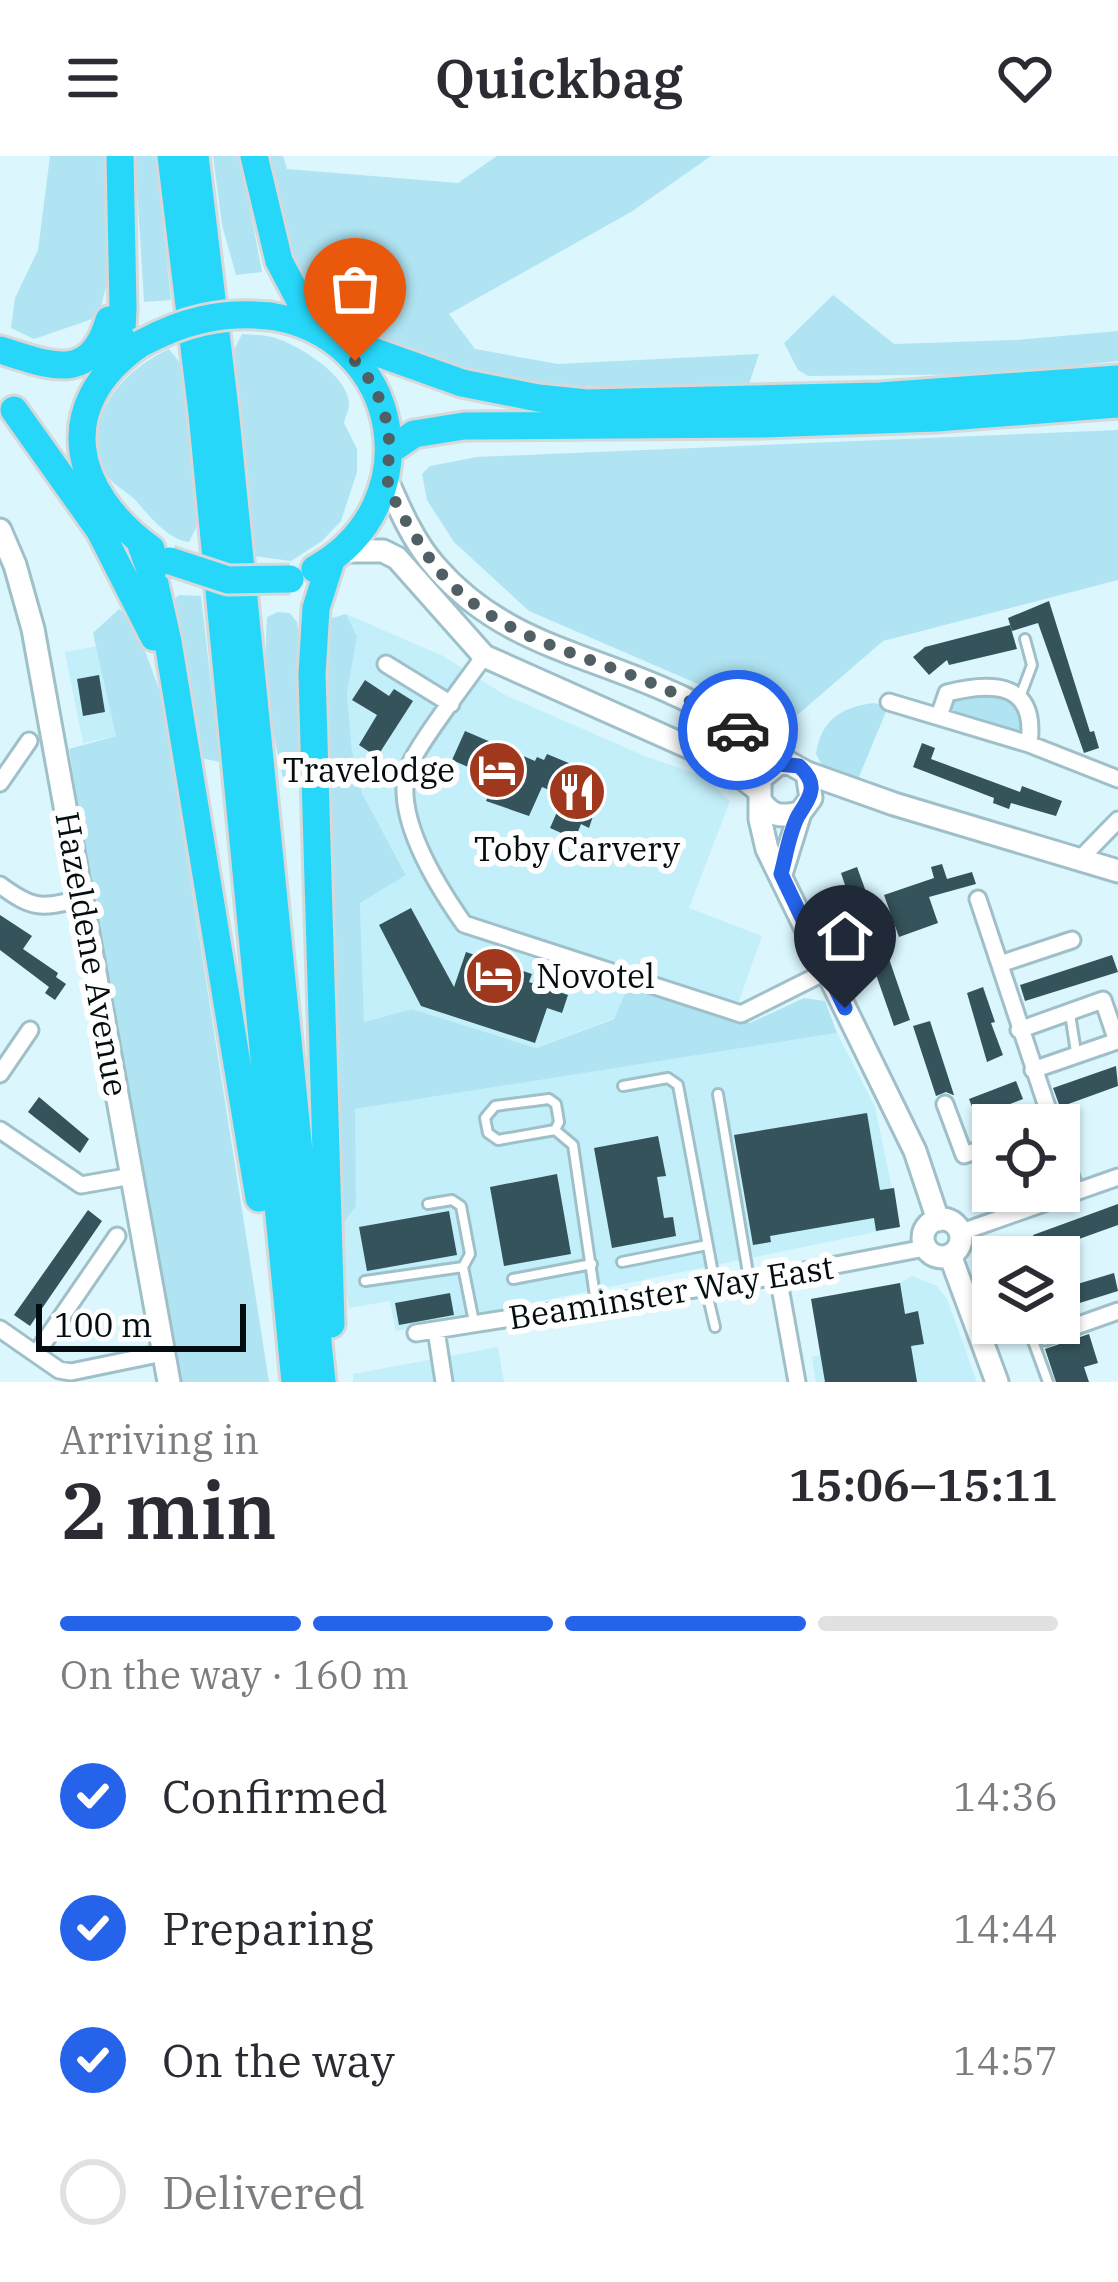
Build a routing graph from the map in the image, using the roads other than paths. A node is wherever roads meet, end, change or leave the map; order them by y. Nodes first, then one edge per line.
1 (120, 156) edge
2 (171, 156) edge
3 (195, 156) edge
4 (254, 156) edge
5 (122, 263) junction
6 (319, 331) junction
7 (0, 352) edge
8 (105, 372) junction
9 (1118, 379) edge
10 (7, 403) edge
11 (1118, 404) edge
12 (388, 465) junction
13 (100, 499) junction
14 (0, 530) edge
15 (140, 542) junction
16 (337, 556) junction
17 (1025, 639) dead end
18 (484, 656) junction
19 (386, 664) dead end
20 (175, 691) junction
21 (1019, 698) junction
22 (889, 702) dead end
23 (451, 704) junction
24 (939, 716) junction
25 (29, 741) dead end
26 (1028, 744) junction
27 (778, 764) junction
28 (807, 773) junction
29 (1118, 779) edge
30 (0, 783) edge
31 (759, 795) junction
32 (893, 804) junction
33 (802, 811) junction
34 (1118, 820) edge
35 (1079, 860) junction
36 (1118, 871) edge
37 (781, 874) junction
38 (0, 885) edge
39 (81, 899) junction
40 (978, 899) dead end
41 (1072, 940) dead end
42 (1000, 964) junction
43 (827, 971) junction
44 (1070, 1012) junction
45 (29, 1030) dead end
46 (1019, 1030) junction
47 (1076, 1055) junction
48 (4, 1068) edge
49 (1033, 1070) junction
50 (26, 1075) dead end
51 (623, 1086) dead end
52 (718, 1094) dead end
53 (945, 1104) dead end
54 (1045, 1104) edge
55 (0, 1130) edge
56 (555, 1130) junction
57 (972, 1152) edge
58 (132, 1176) junction
59 (1118, 1177) edge
60 (1080, 1191) edge
61 (428, 1204) dead end
62 (1019, 1212) edge
63 (938, 1220) junction
64 (959, 1233) junction
65 (117, 1237) dead end
66 (707, 1245) junction
67 (925, 1248) junction
68 (950, 1255) junction
69 (622, 1262) dead end
70 (592, 1264) junction
71 (463, 1267) junction
72 (778, 1276) junction
73 (513, 1279) dead end
74 (749, 1280) junction
75 (365, 1281) dead end
76 (710, 1287) junction
77 (596, 1304) junction
78 (1118, 1311) edge
79 (474, 1324) junction
80 (1080, 1324) edge
81 (715, 1327) dead end
82 (0, 1329) edge
83 (436, 1330) junction
84 (416, 1333) dead end
85 (1040, 1344) edge
86 (163, 1353) junction
87 (36, 1354) junction
88 (169, 1382) edge
89 (292, 1382) edge
90 (324, 1382) edge
91 (444, 1382) edge
92 (796, 1382) edge
93 (997, 1382) edge
94 (1048, 1382) edge

1 - 5 highway
2 - 89 highway
3 - 90 highway
4 - 6 highway
5 - 7 highway
5 - 8 highway
6 - 8 highway, bridge
6 - 9 highway
6 - 12 highway
7 - 8 highway
8 - 13 highway
10 - 13 highway
10 - 20 highway
11 - 12 highway
12 - 16 highway
12 - 27 street
13 - 15 highway
14 - 39 street, Hazeldene Avenue
15 - 16 highway, bridge
15 - 20 highway
16 - 18 street
16 - 90 highway
17 - 21 lane
18 - 23 street
18 - 31 street
19 - 23 street
20 - 89 highway
21 - 24 street
21 - 26 street
22 - 24 street
23 - 43 street
24 - 26 street
25 - 30 street
26 - 29 street
27 - 28 street
27 - 31 street
28 - 32 street
28 - 33 street
31 - 33 street
31 - 37 street
32 - 33 street
32 - 35 street
33 - 37 street
34 - 35 street
35 - 36 street
37 - 43 street
38 - 39 street
39 - 58 street, Hazeldene Avenue
40 - 42 street
41 - 42 street
42 - 46 street
43 - 63 street
44 - 46 street
44 - 47 lane
44 - 47 street
45 - 48 street
46 - 49 street
47 - 49 street
48 - 50 street
49 - 54 street
51 - 66 lane
52 - 74 lane
53 - 57 street
55 - 58 street
56 - 56 lane
56 - 70 lane
58 - 86 street, Hazeldene Avenue
59 - 60 street
61 - 71 lane
62 - 64 street
63 - 64 street
63 - 67 street
64 - 68 street
65 - 87 street
66 - 69 lane
66 - 76 lane
67 - 68 street
67 - 72 street, Beaminster Way East
68 - 93 street
70 - 73 lane
70 - 77 lane
71 - 75 lane
71 - 79 lane
72 - 74 street, Beaminster Way East
72 - 92 street
74 - 76 street, Beaminster Way East
76 - 77 street, Beaminster Way East
76 - 81 lane
77 - 79 street, Beaminster Way East
78 - 80 street
79 - 83 street, Beaminster Way East
82 - 87 street
83 - 84 street, Beaminster Way East
83 - 91 street
85 - 94 lane
86 - 87 street
86 - 88 street, Hazeldene Avenue

